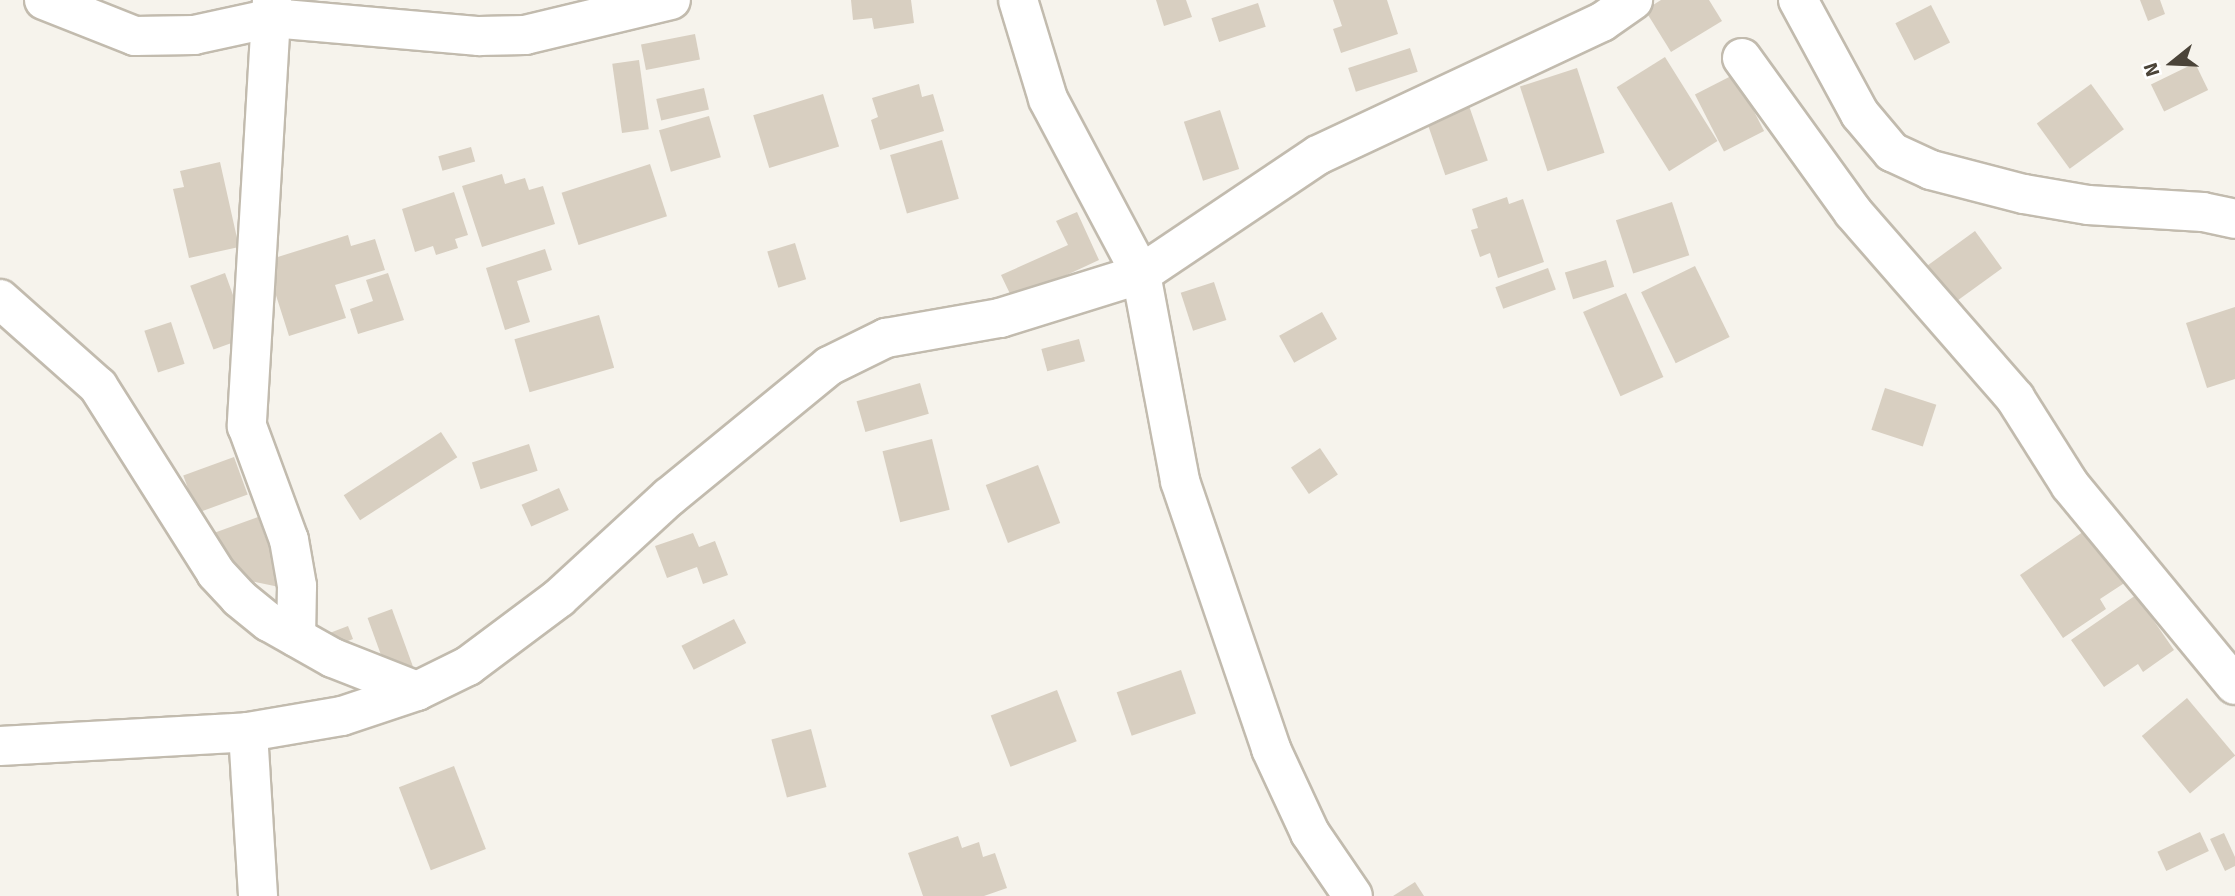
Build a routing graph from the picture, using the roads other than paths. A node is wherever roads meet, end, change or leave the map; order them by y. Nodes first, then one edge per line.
1 (44, 0) edge
2 (671, 0) edge
3 (1018, 0) edge
4 (1633, 0) edge
5 (1798, 0) edge
6 (272, 9) edge
7 (1742, 58) dead end
8 (2235, 219) edge
9 (1142, 274) junction
10 (0, 299) edge
11 (296, 637) junction
12 (2235, 685) edge
13 (417, 691) junction
14 (248, 732) junction
15 (0, 746) edge
16 (258, 896) edge
17 (1353, 896) edge

1 - 6 street
2 - 6 street
3 - 9 street
4 - 9 street
5 - 8 street
6 - 11 street
7 - 12 street
9 - 13 street
9 - 17 street
10 - 11 street
11 - 13 street
13 - 14 street
14 - 15 street
14 - 16 street

